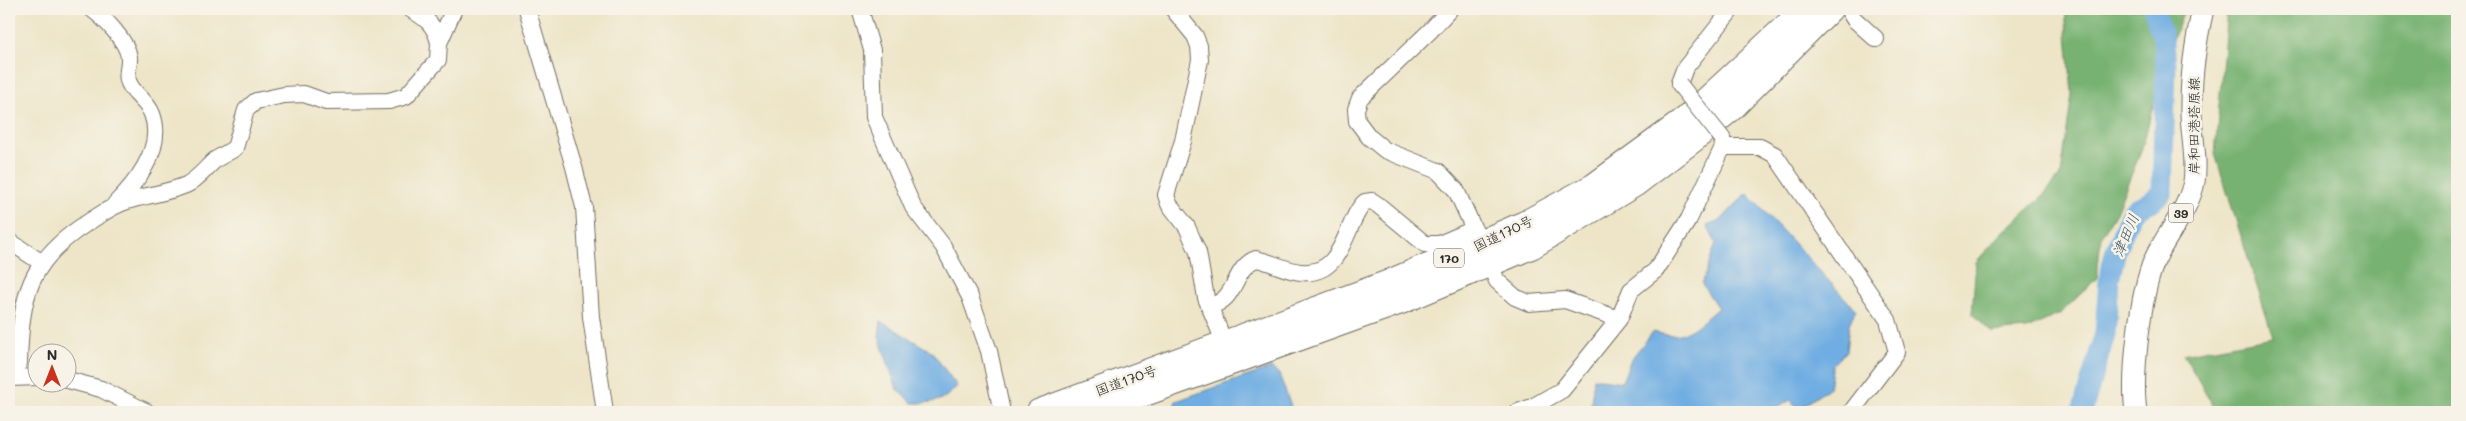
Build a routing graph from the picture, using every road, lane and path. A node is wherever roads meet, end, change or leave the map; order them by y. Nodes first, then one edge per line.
1 (92, 9) edge
2 (410, 9) edge
3 (454, 9) edge
4 (527, 9) edge
5 (860, 9) edge
6 (1173, 9) edge
7 (1450, 9) edge
8 (1732, 9) edge
9 (1805, 9) edge
10 (1830, 9) edge
11 (1848, 9) edge
12 (2203, 9) edge
13 (1876, 39) dead end
14 (439, 43) junction
15 (1723, 142) junction
16 (111, 208) junction
17 (9, 241) edge
18 (1482, 246) junction
19 (42, 263) junction
20 (1210, 306) junction
21 (1619, 319) junction
22 (1226, 344) junction
23 (9, 366) edge
24 (28, 377) edge
25 (9, 378) edge
26 (78, 383) edge
27 (147, 412) edge
28 (605, 412) edge
29 (1002, 412) edge
30 (1039, 412) edge
31 (1093, 412) edge
32 (1518, 412) edge
33 (1852, 412) edge
34 (2136, 412) edge

1 - 16 street
2 - 14 street
3 - 14 street
4 - 28 street
5 - 29 street
6 - 20 street
7 - 18 street
8 - 15 street, bridge
9 - 18 highway, 国道170号 / 170
10 - 18 highway, 国道170号 / 170
11 - 13 street
12 - 34 main road, 岸和田港塔原線 / 39
14 - 16 street
15 - 21 street
15 - 33 street
16 - 19 street
17 - 19 street
18 - 20 street
18 - 21 street
18 - 22 highway, 国道170号 / 170
18 - 31 highway, 国道170号 / 170
19 - 23 street
20 - 22 street
21 - 32 street
22 - 30 highway, 国道170号 / 170
24 - 25 street
26 - 27 street

